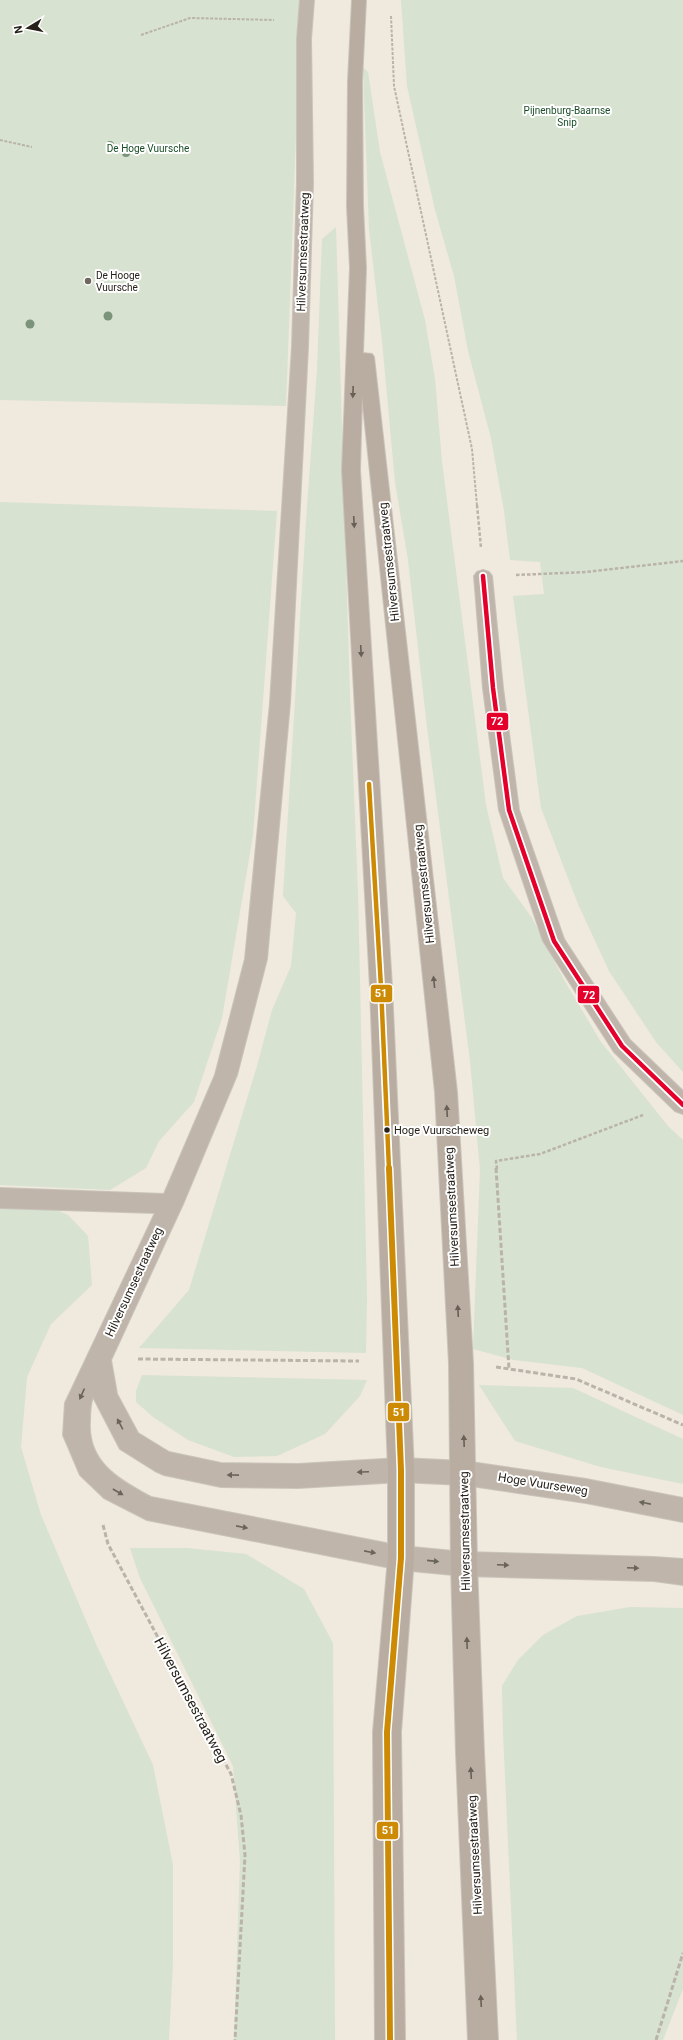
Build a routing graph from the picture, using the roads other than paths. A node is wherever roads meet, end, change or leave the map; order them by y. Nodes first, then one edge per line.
1 (307, 0) edge
2 (359, 0) edge
3 (357, 283) junction
4 (483, 576) road end
5 (681, 1103) edge
6 (0, 1198) edge
7 (171, 1204) junction
8 (98, 1358) junction
9 (402, 1470) junction
10 (464, 1473) junction
11 (683, 1510) edge
12 (402, 1558) junction
13 (464, 1564) junction
14 (683, 1572) edge
15 (390, 2040) edge
16 (483, 2040) edge

1 - 7 street, Hilversumsestraatweg
2 - 3 main road, Hilversumsestraatweg
3 -> 9 main road, Hilversumsestraatweg
10 -> 3 main road, Hilversumsestraatweg
4 - 5 street
6 - 7 street
7 - 8 street, Hilversumsestraatweg
9 -> 8 street
8 -> 12 street, Hilversumsestraatweg
9 - 10 street, Hoge Vuurseweg
9 - 12 main road, Hilversumsestraatweg
11 -> 10 street, Hoge Vuurseweg
10 - 13 main road, Hilversumsestraatweg
12 -> 13 street
12 - 15 main road, Hilversumsestraatweg
13 -> 14 street
16 -> 13 main road, Hilversumsestraatweg

